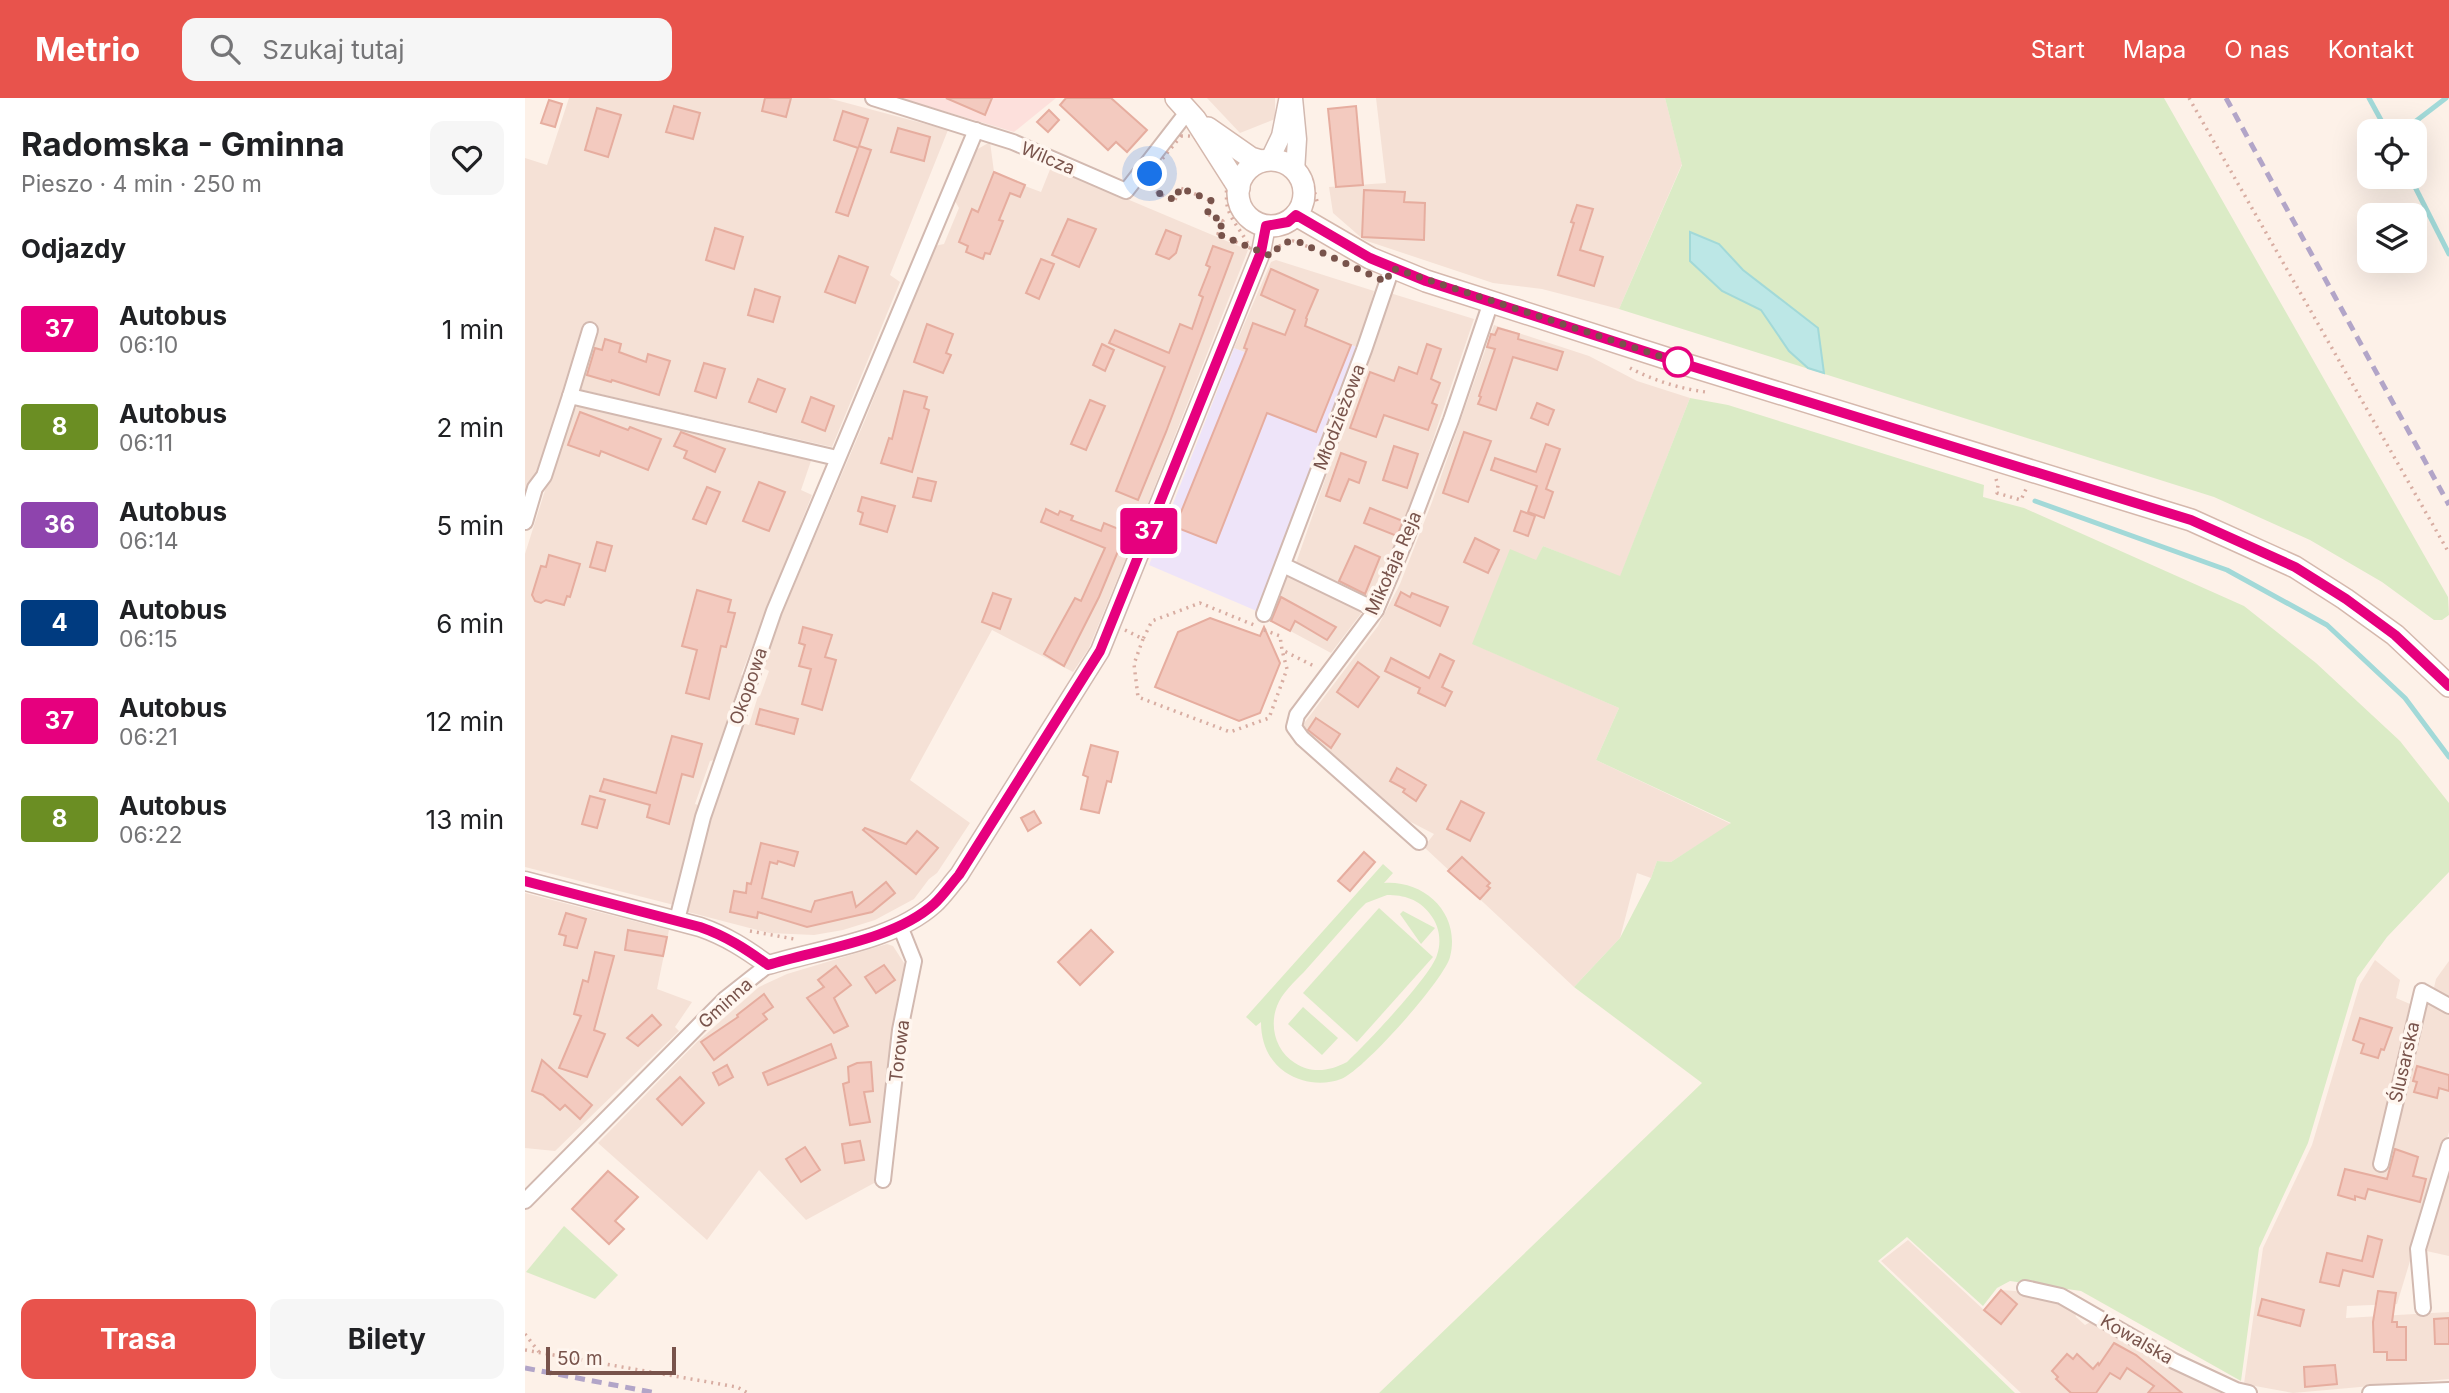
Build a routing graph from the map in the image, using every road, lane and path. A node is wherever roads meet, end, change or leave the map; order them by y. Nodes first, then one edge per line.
1 (873, 98) edge
2 (1291, 98) edge
3 (2189, 98) edge
4 (1186, 109) edge
5 (976, 130) junction
6 (1177, 141) dead end
7 (1266, 160) junction
8 (1215, 164) dead end
9 (1303, 174) junction
10 (1239, 188) junction
11 (1296, 215) junction
12 (1266, 226) junction
13 (1314, 238) junction
14 (1254, 250) junction
15 (1320, 252) dead end
16 (1392, 268) junction
17 (1491, 302) junction
18 (590, 330) dead end
19 (1620, 362) dead end
20 (1716, 393) dead end
21 (570, 396) junction
22 (837, 458) junction
23 (1995, 477) dead end
24 (2029, 487) dead end
25 (525, 522) edge
26 (2449, 553) edge
27 (1283, 565) junction
28 (1375, 610) junction
29 (1264, 614) dead end
30 (1119, 630) dead end
31 (1143, 639) junction
32 (1282, 650) junction
33 (1316, 667) dead end
34 (2449, 686) edge
35 (1419, 842) dead end
36 (525, 881) edge
37 (677, 920) junction
38 (900, 926) junction
39 (742, 929) dead end
40 (803, 939) dead end
41 (768, 965) junction
42 (2449, 1006) edge
43 (2449, 1146) edge
44 (2381, 1164) dead end
45 (883, 1180) dead end
46 (525, 1201) edge
47 (2025, 1288) dead end
48 (2423, 1308) dead end
49 (525, 1334) edge
50 (525, 1350) edge
51 (540, 1355) junction
52 (2449, 1390) edge
53 (748, 1393) edge
54 (2249, 1393) edge
55 (2370, 1393) edge

1 - 5 street, Wilcza
2 - 7 street
2 - 9 street
3 - 26 path
4 - 5 street, Wilcza
4 - 7 main road
4 - 10 main road
5 - 22 street, Okopowa
6 - 14 path
7 - 9 main road
7 - 10 main road
8 - 14 path
9 - 11 main road
9 - 13 path
10 - 12 main road
11 - 12 main road
11 - 13 main road
12 - 14 street, Gminna
13 - 14 path
13 - 15 path
13 - 16 main road
14 - 38 street, Gminna
16 - 17 main road
16 - 27 street, Młodzieżowa
17 - 28 street, Mikołaja Reja
17 - 34 main road
18 - 21 street
19 - 20 path
21 - 22 street
21 - 25 street
22 - 37 street, Okopowa
23 - 24 path
27 - 28 street
27 - 29 street, Młodzieżowa
28 - 35 street, Mikołaja Reja
30 - 31 path
31 - 32 path
31 - 32 path
32 - 33 path
36 - 37 street
37 - 41 street
38 - 41 street, Gminna
38 - 45 street, Torowa
39 - 40 path
41 - 46 street, Gminna
42 - 44 street, Ślusarska
43 - 48 street
47 - 54 street, Kowalska
49 - 51 path
50 - 51 path
51 - 53 path
52 - 55 street

